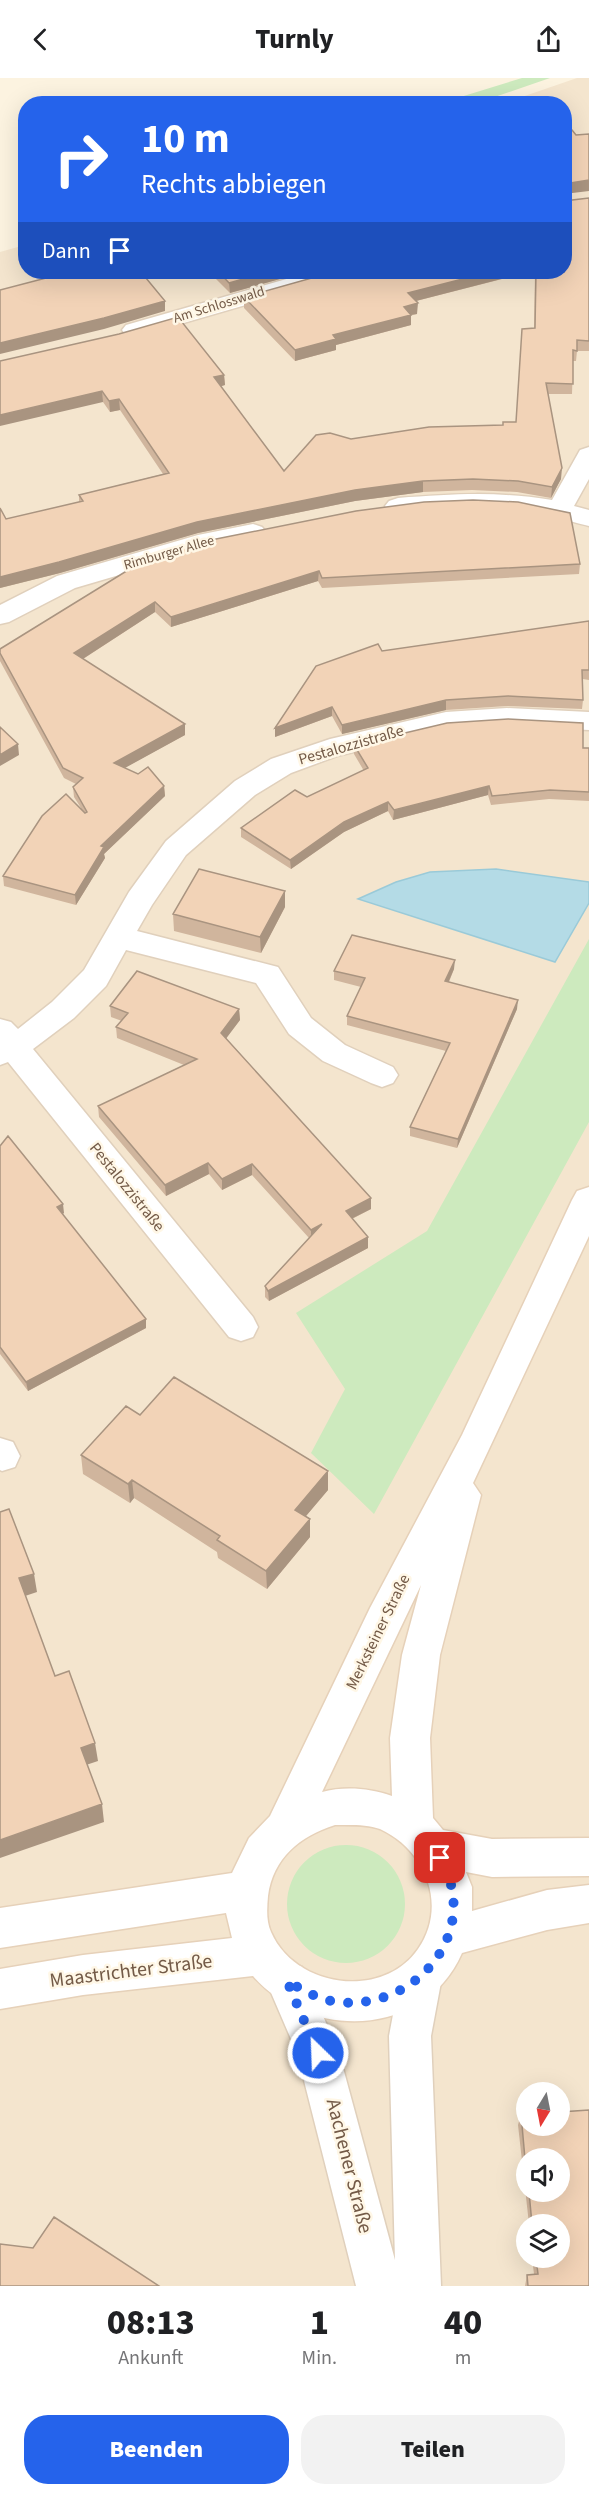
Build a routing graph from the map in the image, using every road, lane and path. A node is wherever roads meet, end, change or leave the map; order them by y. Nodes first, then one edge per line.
1 (310, 279) edge
2 (111, 337) edge
3 (589, 455) edge
4 (379, 508) edge
5 (561, 509) junction
6 (589, 518) edge
7 (278, 527) edge
8 (0, 616) edge
9 (589, 721) edge
10 (118, 936) junction
11 (5, 1043) edge
12 (382, 1075) dead end
13 (589, 1200) edge
14 (241, 1327) dead end
15 (477, 1441) junction
16 (286, 1826) junction
17 (423, 1837) junction
18 (589, 1857) edge
19 (248, 1890) junction
20 (589, 1904) edge
21 (0, 1928) edge
22 (449, 1937) junction
23 (275, 1968) junction
24 (421, 1977) junction
25 (0, 1989) edge
26 (379, 2286) edge
27 (418, 2286) edge

1 - 2 street, Am Schlosswald
3 - 5 street
4 - 5 street
5 - 6 street
7 - 8 street, Rimburger Allee
9 - 10 street, Pestalozzistraße
10 - 11 street, Pestalozzistraße
10 - 12 street
11 - 14 street, Pestalozzistraße
13 - 15 street, Merksteiner Straße
15 - 16 street, Merksteiner Straße
15 - 17 street, Merksteiner Straße
16 - 17 street
16 - 19 street
17 - 18 street
17 - 22 street
19 - 21 street
19 - 23 street
20 - 22 street
22 - 24 street
23 - 24 street
23 - 25 street, Maastrichter Straße
23 - 26 street, Aachener Straße
24 - 27 street

